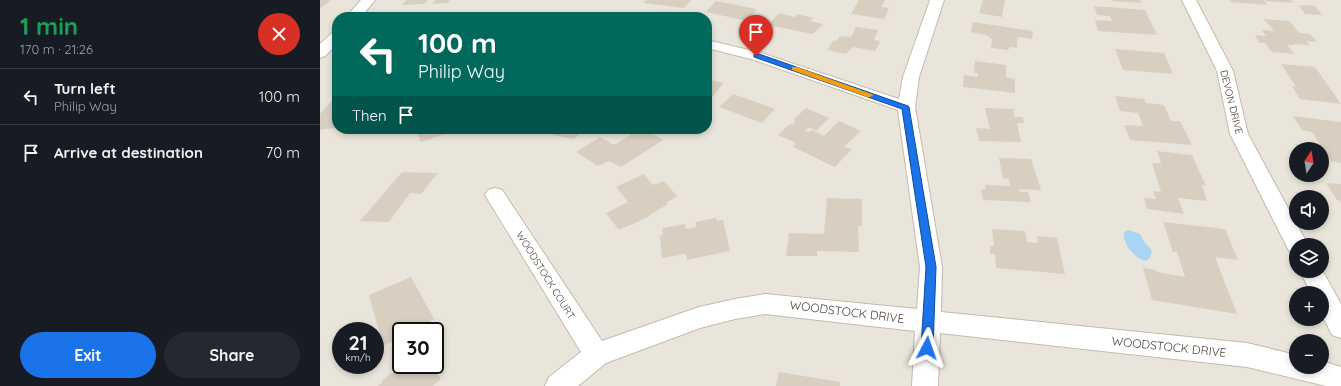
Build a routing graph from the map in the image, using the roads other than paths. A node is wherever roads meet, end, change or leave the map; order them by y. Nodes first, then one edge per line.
1 (368, 0) edge
2 (937, 0) edge
3 (1189, 0) edge
4 (357, 12) edge
5 (332, 41) edge
6 (712, 45) edge
7 (320, 53) edge
8 (906, 107) junction
9 (495, 195) dead end
10 (1294, 238) edge
11 (1315, 278) edge
12 (929, 322) junction
13 (1341, 327) edge
14 (596, 355) junction
15 (1289, 365) edge
16 (1327, 374) edge
17 (1341, 379) edge
18 (558, 386) edge
19 (925, 386) edge

1 - 4 street
2 - 8 street
3 - 10 street, DEVON DRIVE
5 - 7 street
6 - 8 street
8 - 12 street
9 - 14 street, WOODSTOCK COURT
11 - 13 street
12 - 14 street, WOODSTOCK DRIVE
12 - 15 street, WOODSTOCK DRIVE
12 - 19 street
14 - 18 street, WOODSTOCK DRIVE
16 - 17 street, WOODSTOCK DRIVE

